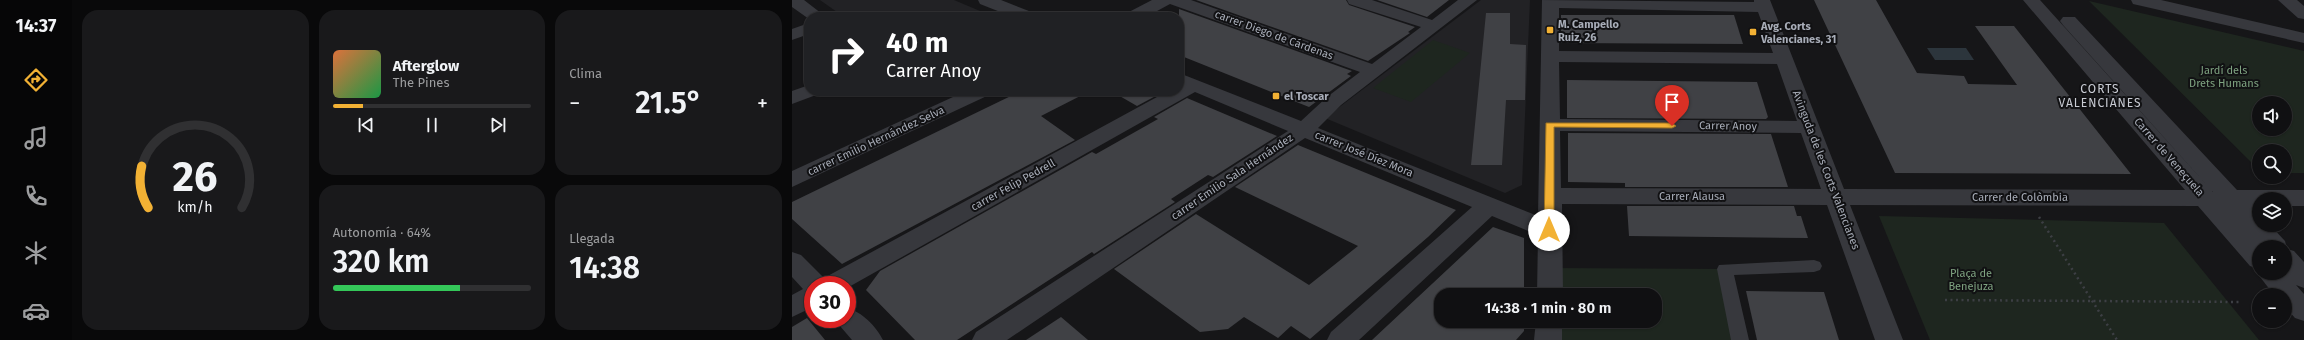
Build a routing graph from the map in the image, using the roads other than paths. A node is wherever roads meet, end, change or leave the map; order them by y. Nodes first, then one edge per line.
1 (793, 0) edge
2 (986, 0) edge
3 (1022, 0) edge
4 (1165, 0) edge
5 (1175, 0) edge
6 (1355, 0) edge
7 (1469, 0) edge
8 (2031, 0) edge
9 (2050, 0) edge
10 (2139, 0) edge
11 (2286, 0) edge
12 (1550, 2) edge
13 (1587, 2) edge
14 (1763, 3) edge
15 (1005, 8) junction
16 (995, 12) edge
17 (1015, 12) edge
18 (1142, 12) edge
19 (804, 13) edge
20 (2304, 14) edge
21 (1434, 26) junction
22 (804, 30) edge
23 (792, 35) edge
24 (2304, 38) edge
25 (1550, 56) junction
26 (1784, 59) junction
27 (1374, 71) junction
28 (1186, 82) edge
29 (804, 93) edge
30 (971, 96) edge
31 (1162, 96) edge
32 (792, 98) edge
33 (1550, 125) junction
34 (1810, 127) junction
35 (1304, 130) junction
36 (792, 180) edge
37 (1549, 196) junction
38 (1836, 197) junction
39 (2205, 198) junction
40 (2232, 198) junction
41 (2304, 198) edge
42 (1489, 206) junction
43 (1549, 230) junction
44 (2270, 240) edge
45 (2252, 252) edge
46 (792, 262) edge
47 (2292, 265) edge
48 (1814, 266) dead end
49 (806, 276) edge
50 (848, 276) edge
51 (2304, 278) edge
52 (2276, 280) edge
53 (1550, 288) edge
54 (804, 300) edge
55 (792, 307) edge
56 (2304, 311) edge
57 (856, 327) edge
58 (1549, 328) edge
59 (869, 340) edge
60 (986, 340) edge
61 (1341, 340) edge
62 (1548, 340) edge
63 (1740, 340) edge
64 (1889, 340) edge

1 - 19 street
2 - 15 street
3 - 15 street
4 - 18 street
5 - 27 street, carrer Diego de Cárdenas
6 - 21 street
7 - 21 street, carrer Emilio Sala Hernández
8 - 39 street, Carrer de Veneçuela
9 - 40 street, Carrer de Veneçuela
10 - 24 street
11 - 20 street
12 - 13 street
12 - 25 street
13 - 14 street
14 - 26 street, Avinguda de les Corts Valencianes
15 - 16 street
15 - 17 street
21 - 27 street, carrer Emilio Sala Hernández
22 - 23 street
25 - 26 street
25 - 33 street
26 - 34 street, Avinguda de les Corts Valencianes
27 - 35 street, carrer Emilio Sala Hernández
28 - 35 street, carrer José Díez Mora
29 - 32 street
30 - 36 street, carrer Emilio Hernández Selva
31 - 50 street, carrer Felip Pedrell
33 - 34 street, Carrer Anoy
33 - 37 street
34 - 38 street, Avinguda de les Corts Valencianes
35 - 42 street, carrer José Díez Mora
35 - 60 street, carrer Emilio Sala Hernández
37 - 38 street, Carrer Alausa
37 - 43 street
38 - 39 street, Carrer de Colòmbia
38 - 64 street, Avinguda de les Corts Valencianes
39 - 45 street, Carrer de Veneçuela
40 - 41 street
40 - 44 street, Carrer de Veneçuela
42 - 43 street, carrer José Díez Mora
42 - 61 street
43 - 53 street
46 - 49 street
47 - 51 street
48 - 63 lane
52 - 56 street
54 - 55 street
57 - 59 street
58 - 62 street

